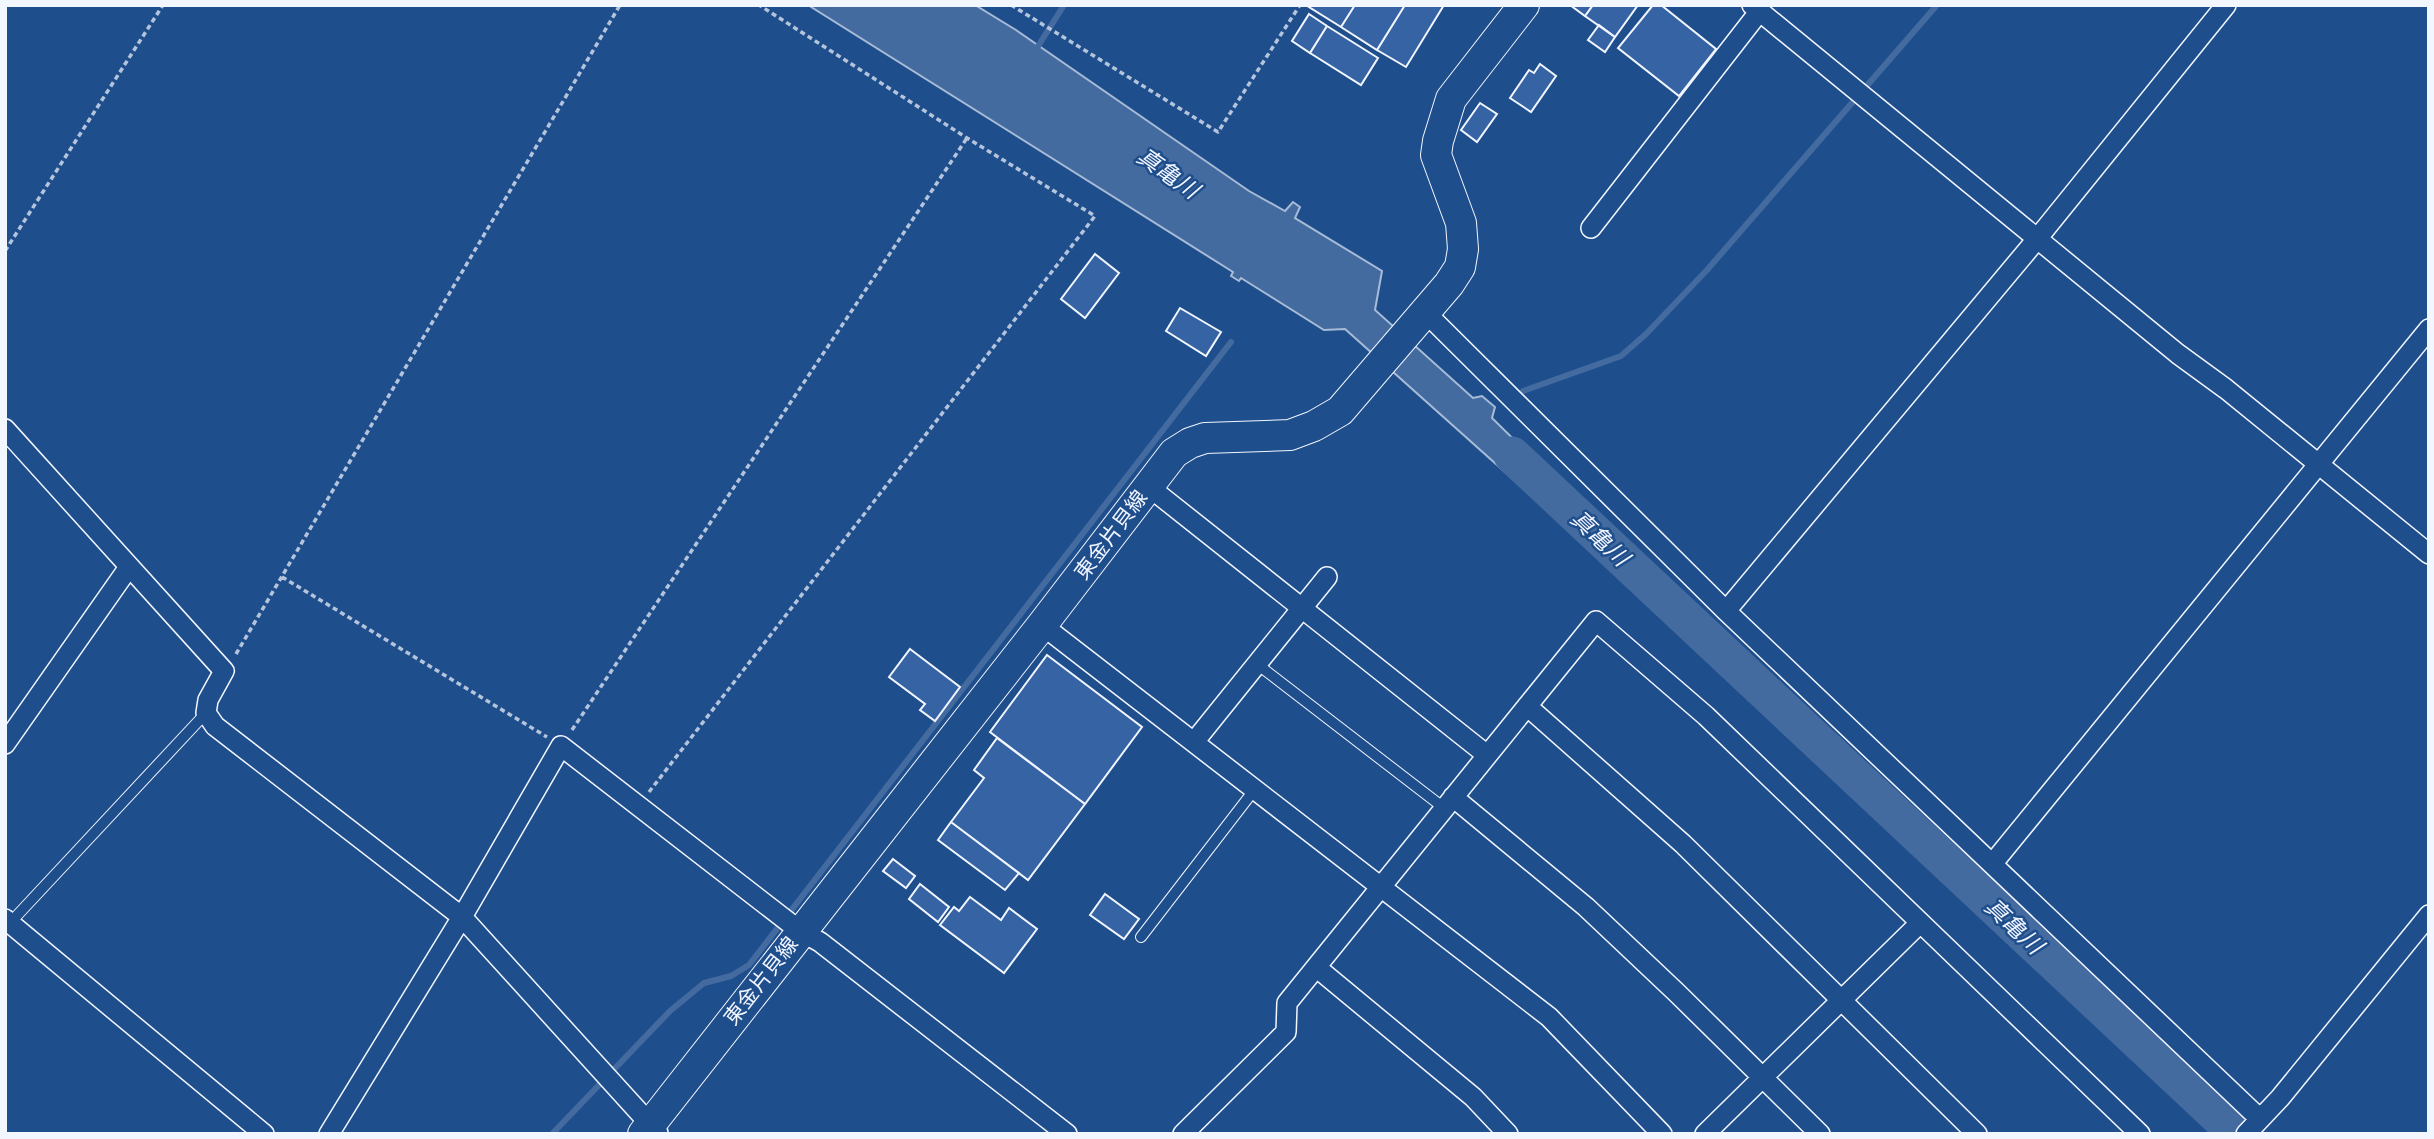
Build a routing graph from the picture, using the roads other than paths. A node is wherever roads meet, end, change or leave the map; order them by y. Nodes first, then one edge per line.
1 (1524, 5) edge
2 (2226, 5) edge
3 (1758, 7) edge
4 (1591, 228) dead end
5 (2037, 239) junction
6 (1425, 312) junction
7 (2429, 329) edge
8 (5, 429) edge
9 (2317, 465) junction
10 (1148, 486) junction
11 (2429, 554) edge
12 (129, 567) junction
13 (1326, 577) dead end
14 (1302, 608) junction
15 (1726, 611) junction
16 (1042, 625) junction
17 (1257, 664) junction
18 (1527, 706) junction
19 (206, 713) junction
20 (1194, 742) junction
21 (5, 744) edge
22 (1487, 755) junction
23 (1255, 789) junction
24 (1449, 803) junction
25 (1993, 863) junction
26 (1381, 887) junction
27 (2429, 915) edge
28 (462, 917) junction
29 (8, 921) edge
30 (790, 923) junction
31 (1920, 923) junction
32 (1141, 937) dead end
33 (1317, 967) junction
34 (1843, 999) junction
35 (1763, 1077) junction
36 (2252, 1128) edge
37 (651, 1131) edge
38 (264, 1134) edge
39 (329, 1134) edge
40 (1067, 1134) edge
41 (1183, 1134) edge
42 (1508, 1134) edge
43 (1662, 1134) edge
44 (1705, 1134) edge
45 (1820, 1134) edge
46 (1977, 1134) edge
47 (2140, 1134) edge

1 - 6 main road, 東金片貝線
2 - 5 street
3 - 4 street
3 - 5 street
5 - 9 street
5 - 15 street
6 - 10 main road, 東金片貝線
6 - 15 street
7 - 9 street
8 - 12 street
9 - 11 street
9 - 25 street
10 - 14 street
10 - 16 main road, 東金片貝線
12 - 19 street
12 - 21 street
13 - 14 street
14 - 17 street
14 - 22 street
15 - 25 street
16 - 20 street
16 - 30 main road, 東金片貝線
17 - 20 street
17 - 24 lane
18 - 22 street
18 - 31 street
18 - 34 street
19 - 28 street
19 - 29 lane
20 - 23 street
22 - 24 street
23 - 26 street
23 - 32 lane
24 - 26 street
24 - 35 street
25 - 36 street
26 - 33 street
26 - 43 street
27 - 36 street
28 - 30 street
28 - 37 street
28 - 39 street
29 - 38 street
30 - 37 main road, 東金片貝線
30 - 40 street
31 - 34 street
31 - 47 street
33 - 41 street
33 - 42 street
34 - 35 street
34 - 46 street
35 - 44 street
35 - 45 street

